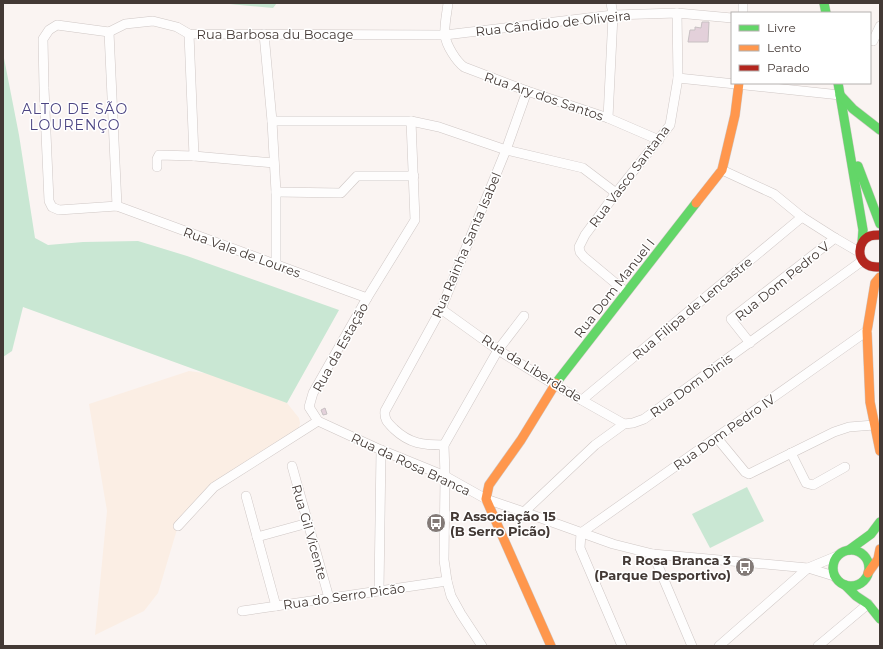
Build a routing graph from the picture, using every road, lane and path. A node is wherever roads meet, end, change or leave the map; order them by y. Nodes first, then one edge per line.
1 (448, 3) edge
2 (611, 3) edge
3 (677, 13) junction
4 (613, 15) junction
5 (731, 18) edge
6 (880, 26) edge
7 (109, 32) junction
8 (189, 34) junction
9 (264, 34) junction
10 (445, 35) junction
11 (874, 42) edge
12 (678, 78) junction
13 (731, 83) edge
14 (739, 84) edge
15 (838, 84) edge
16 (527, 91) junction
17 (840, 95) junction
18 (608, 118) junction
19 (272, 121) junction
20 (411, 121) junction
21 (880, 130) edge
22 (659, 140) junction
23 (848, 140) junction
24 (506, 150) junction
25 (194, 156) junction
26 (274, 163) junction
27 (157, 167) dead end
28 (722, 170) junction
29 (414, 176) junction
30 (276, 192) junction
31 (616, 193) junction
32 (117, 206) junction
33 (802, 217) junction
34 (880, 224) edge
35 (880, 235) edge
36 (835, 238) junction
37 (862, 255) junction
38 (276, 265) junction
39 (880, 267) edge
40 (878, 280) edge
41 (626, 292) junction
42 (367, 298) junction
43 (442, 309) junction
44 (524, 316) dead end
45 (867, 331) junction
46 (750, 343) junction
47 (498, 350) junction
48 (555, 385) junction
49 (582, 400) junction
50 (318, 421) junction
51 (624, 424) junction
52 (874, 425) junction
53 (717, 438) junction
54 (444, 445) junction
55 (381, 450) junction
56 (880, 451) edge
57 (791, 453) junction
58 (292, 466) dead end
59 (844, 467) dead end
60 (445, 476) junction
61 (246, 496) dead end
62 (486, 499) junction
63 (524, 512) junction
64 (880, 522) edge
65 (308, 523) junction
66 (178, 526) dead end
67 (581, 533) junction
68 (257, 537) junction
69 (880, 549) edge
70 (849, 550) junction
71 (653, 554) junction
72 (837, 556) junction
73 (808, 568) junction
74 (834, 576) junction
75 (866, 577) junction
76 (446, 581) junction
77 (845, 585) junction
78 (379, 591) junction
79 (329, 598) junction
80 (868, 604) junction
81 (276, 606) junction
82 (242, 611) dead end
83 (880, 619) edge
84 (482, 646) edge
85 (551, 646) edge
86 (622, 646) edge
87 (692, 646) edge
88 (719, 646) edge
89 (818, 646) edge

1 - 10 street
2 - 4 street
3 - 4 street, Rua Cândido de Oliveira
3 - 5 street, Rua Cândido de Oliveira
3 - 12 street, Rua Vasco Santana
4 - 10 street, Rua Cândido de Oliveira
4 - 18 street
6 - 11 street
7 - 8 street, Rua Barbosa du Bocage
7 - 32 street
7 - 32 street
8 - 9 street, Rua Barbosa du Bocage
8 - 25 street
9 - 10 street, Rua Barbosa du Bocage
9 - 19 street
10 - 16 street, Rua Ary dos Santos
12 - 13 street
12 - 22 street, Rua Vasco Santana
14 - 17 street
14 - 28 street, Rua Dom Manuel I
15 - 17 street
16 - 18 street, Rua Ary dos Santos
16 - 24 street, Rua Rainha Santa Isabel
17 - 21 street
17 - 23 street
18 - 22 street, Rua Ary dos Santos
19 - 20 street
19 - 26 street
20 - 24 street
20 - 29 street, Rua da Estação
22 - 31 street, Rua Vasco Santana
23 - 34 street
23 - 37 street
24 - 31 street
24 - 43 street, Rua Rainha Santa Isabel
25 - 26 street
25 - 27 street
26 - 30 street
28 - 33 street
28 - 41 street, Rua Dom Manuel I
29 - 30 street
29 - 42 street, Rua da Estação
30 - 38 street
31 - 41 street, Rua Vasco Santana
32 - 38 street, Rua Vale de Loures
33 - 36 street
33 - 49 street, Rua Filipa de Lencastre
35 - 37 street
36 - 37 street
36 - 46 street, Rua Dom Pedro V
37 - 39 street
37 - 40 street
37 - 46 street, Rua Dom Dinis
38 - 42 street, Rua Vale de Loures
40 - 45 street
41 - 48 street, Rua Dom Manuel I
42 - 50 street, Rua da Estação
43 - 47 street, Rua da Liberdade
43 - 54 street, Rua Rainha Santa Isabel
44 - 47 street
45 - 52 street
45 - 53 street, Rua Dom Pedro IV
46 - 51 street, Rua Dom Dinis
47 - 48 street, Rua da Liberdade
47 - 54 street
48 - 49 street, Rua da Liberdade
48 - 62 street, Rua Dom Manuel I
49 - 51 street, Rua da Liberdade
50 - 55 street, Rua da Rosa Branca
50 - 66 street
51 - 63 street, Rua Dom Dinis
52 - 56 street
52 - 57 street
53 - 57 street
53 - 67 street, Rua Dom Pedro IV
54 - 60 street
55 - 60 street, Rua da Rosa Branca
55 - 78 street
57 - 59 street
58 - 65 street, Rua Gil Vicente
60 - 62 street, Rua da Rosa Branca
60 - 76 street
61 - 68 street
62 - 63 street, Rua da Rosa Branca
62 - 85 street
63 - 67 street, Rua da Rosa Branca
64 - 70 street
65 - 68 street
65 - 79 street, Rua Gil Vicente
67 - 71 street, Rua da Rosa Branca
67 - 86 street
68 - 81 street
69 - 75 street
70 - 72 street
70 - 75 street
71 - 73 street, Rua da Rosa Branca
71 - 87 street
72 - 73 street, Rua da Rosa Branca
72 - 74 street
73 - 74 street, Rua da Rosa Branca
73 - 88 street
74 - 77 street
75 - 77 street
75 - 80 street
76 - 78 street, Rua do Serro Picão
76 - 84 street
77 - 80 street
78 - 79 street, Rua do Serro Picão
79 - 81 street, Rua do Serro Picão
80 - 83 street
80 - 89 street
81 - 82 street, Rua do Serro Picão

